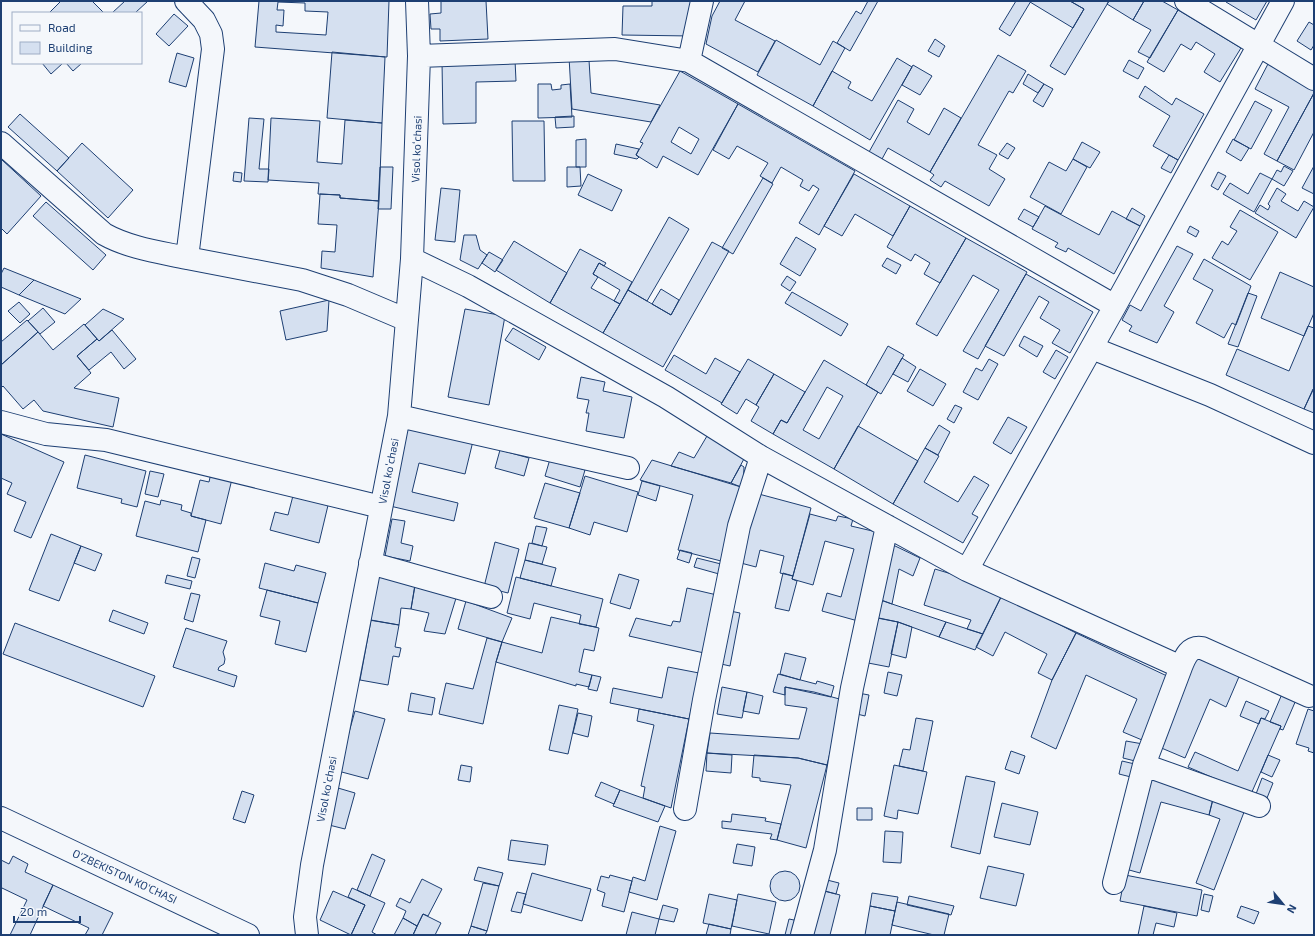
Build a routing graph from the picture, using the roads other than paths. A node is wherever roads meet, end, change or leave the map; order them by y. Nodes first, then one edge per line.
1 (186, 1) edge
2 (417, 1) edge
3 (702, 1) edge
4 (1186, 1) edge
5 (1283, 1) edge
6 (1258, 45) junction
7 (419, 56) junction
8 (689, 61) junction
9 (1314, 79) edge
10 (1, 143) edge
11 (187, 258) junction
12 (412, 259) junction
13 (1115, 306) junction
14 (407, 320) junction
15 (1092, 348) junction
16 (399, 416) junction
17 (1, 422) edge
18 (1314, 443) edge
19 (761, 457) junction
20 (628, 468) dead end
21 (381, 507) junction
22 (887, 526) junction
23 (370, 563) junction
24 (967, 570) junction
25 (491, 597) dead end
26 (1180, 667) junction
27 (1309, 696) dead end
28 (1144, 765) junction
29 (1259, 806) dead end
30 (685, 809) dead end
31 (1, 818) edge
32 (1114, 883) dead end
33 (248, 935) edge
34 (307, 935) edge
35 (802, 935) edge

1 - 11 street
2 - 7 street, Visol koʻchasi
3 - 8 street
4 - 6 street
5 - 6 street
6 - 9 street
6 - 13 street
7 - 8 street
7 - 12 street, Visol koʻchasi
8 - 13 street
10 - 11 street
11 - 14 street
12 - 14 street, Visol koʻchasi
12 - 19 street
13 - 15 street
14 - 16 street, Visol koʻchasi
15 - 18 street
15 - 24 street
16 - 20 street
16 - 21 street, Visol koʻchasi
17 - 21 street
19 - 22 street
19 - 30 street
21 - 23 street, Visol koʻchasi
22 - 24 street
22 - 35 street
23 - 25 street
23 - 34 street, Visol koʻchasi
24 - 26 street
26 - 27 street
26 - 28 street
28 - 29 street
28 - 32 street
31 - 33 street, O'ZBEKISTON KO'CHASI

